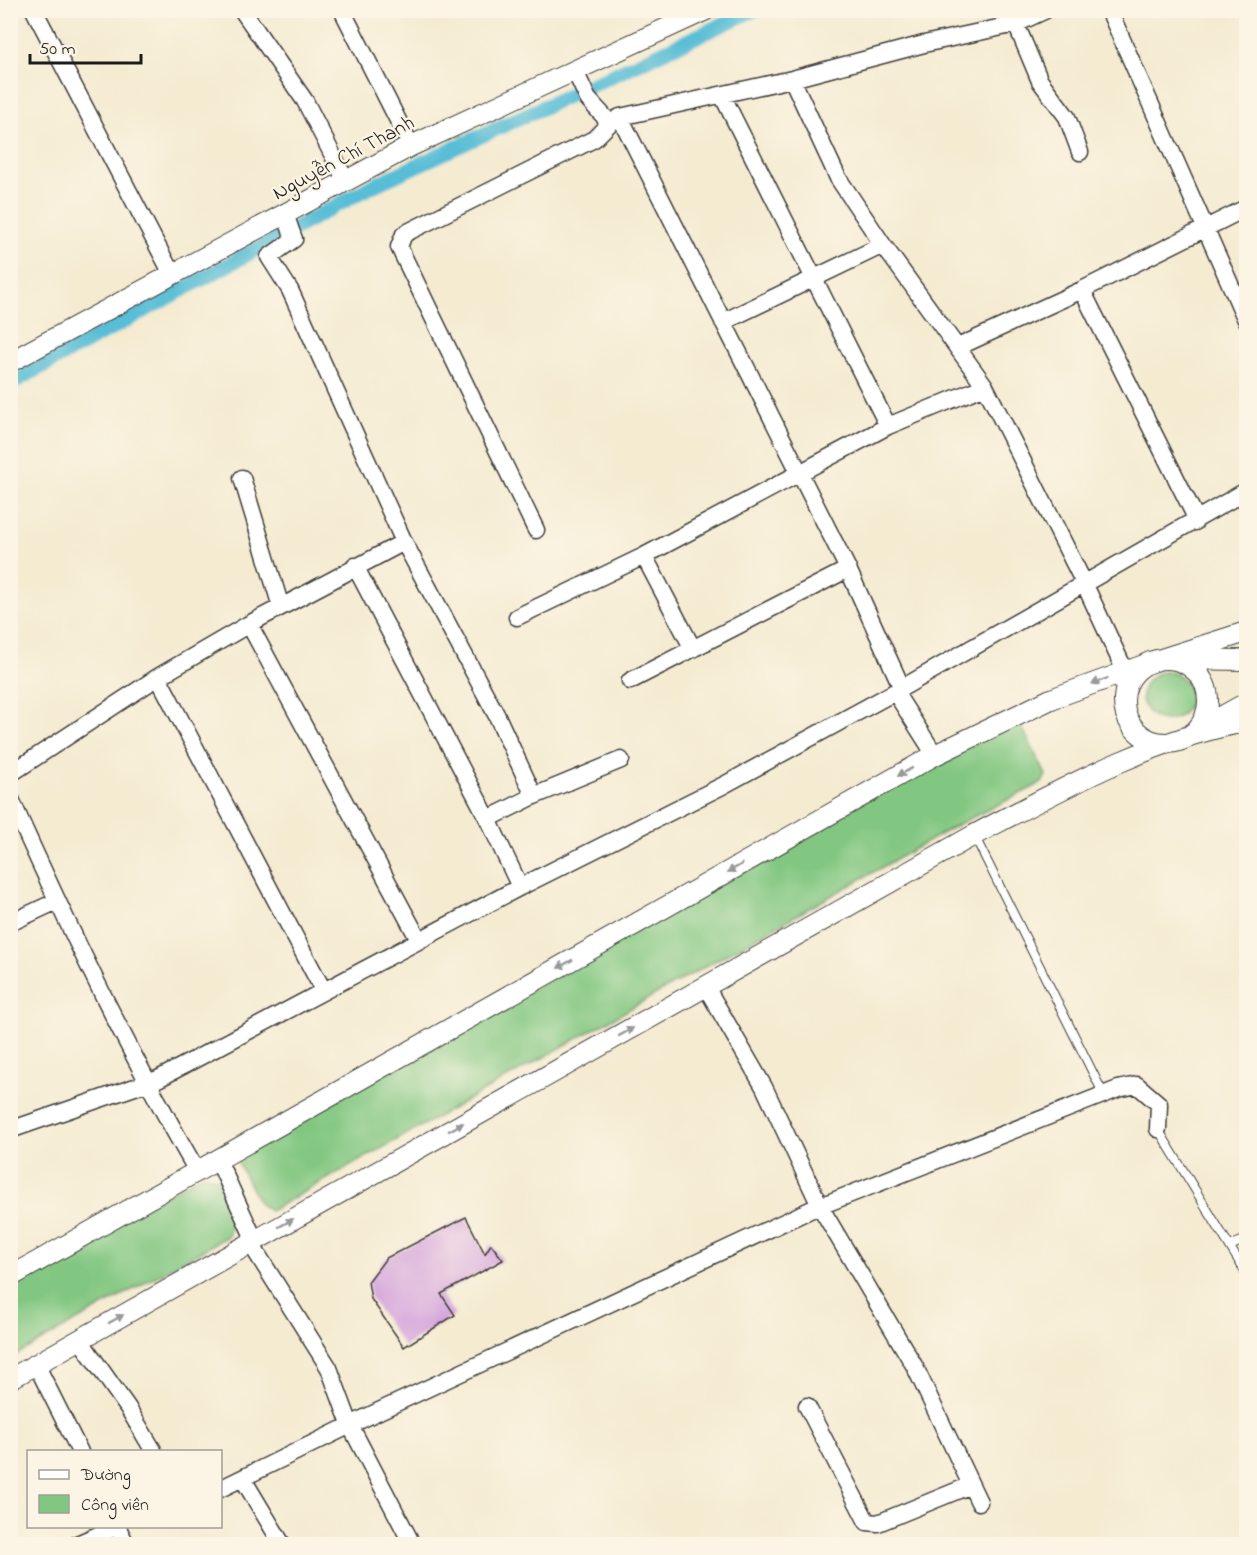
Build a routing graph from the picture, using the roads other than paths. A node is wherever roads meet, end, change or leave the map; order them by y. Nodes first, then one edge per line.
1 (34, 10) edge
2 (242, 10) edge
3 (342, 10) edge
4 (705, 10) edge
5 (1046, 10) edge
6 (1109, 10) edge
7 (1016, 24) junction
8 (575, 71) junction
9 (792, 79) junction
10 (722, 95) junction
11 (615, 120) junction
12 (411, 146) junction
13 (1080, 152) dead end
14 (346, 181) junction
15 (1246, 208) edge
16 (288, 224) junction
17 (1204, 230) junction
18 (883, 245) junction
19 (172, 274) junction
20 (814, 279) junction
21 (1082, 290) junction
22 (1246, 320) edge
23 (723, 322) junction
24 (958, 347) junction
25 (10, 362) edge
26 (986, 386) junction
27 (888, 426) junction
28 (799, 472) junction
29 (242, 478) dead end
30 (1246, 491) edge
31 (1195, 522) junction
32 (536, 531) dead end
33 (404, 542) junction
34 (644, 556) junction
35 (355, 566) junction
36 (848, 569) junction
37 (1085, 585) junction
38 (281, 607) junction
39 (517, 617) dead end
40 (249, 624) junction
41 (1246, 632) edge
42 (693, 649) junction
43 (1162, 660) junction
44 (1246, 660) edge
45 (1125, 671) junction
46 (158, 677) junction
47 (630, 681) dead end
48 (899, 690) junction
49 (1246, 703) edge
50 (1246, 722) edge
51 (1189, 736) junction
52 (935, 755) junction
53 (621, 760) dead end
54 (10, 774) edge
55 (534, 796) junction
56 (10, 797) edge
57 (488, 819) junction
58 (975, 835) junction
59 (520, 887) junction
60 (57, 900) junction
61 (10, 923) edge
62 (418, 940) junction
63 (706, 987) junction
64 (323, 990) junction
65 (145, 1082) junction
66 (1104, 1095) junction
67 (1158, 1129) joint
68 (10, 1130) edge
69 (218, 1160) junction
70 (197, 1171) junction
71 (820, 1206) junction
72 (1246, 1239) edge
73 (253, 1242) junction
74 (1230, 1246) junction
75 (1246, 1273) edge
76 (10, 1277) edge
77 (80, 1340) junction
78 (36, 1364) junction
79 (10, 1379) edge
80 (807, 1406) dead end
81 (351, 1427) junction
82 (79, 1450) edge
83 (153, 1450) edge
84 (243, 1479) junction
85 (971, 1485) junction
86 (222, 1489) edge
87 (979, 1502) dead end
88 (116, 1528) edge
89 (118, 1528) edge
90 (77, 1545) edge
91 (126, 1545) edge
92 (282, 1545) edge
93 (412, 1545) edge

1 - 19 street
2 - 14 street
3 - 12 street
4 - 8 street, Nguyễn Chí Thanh
5 - 7 street
6 - 17 street
7 - 9 street
7 - 13 street
8 - 11 street
8 - 12 street, Nguyễn Chí Thanh
9 - 10 street
9 - 18 street
10 - 11 street
10 - 20 street
11 - 23 street
11 - 32 street
12 - 14 street, Nguyễn Chí Thanh
14 - 16 street, Nguyễn Chí Thanh
15 - 17 street
16 - 19 street, Nguyễn Chí Thanh
16 - 33 street
17 - 21 street
17 - 22 street
18 - 20 street
18 - 24 street
19 - 25 street, Nguyễn Chí Thanh
20 - 23 street
20 - 27 street
21 - 24 street
21 - 31 street
23 - 28 street
24 - 26 street
26 - 27 street
26 - 37 street
27 - 28 street
28 - 34 street
28 - 36 street
29 - 38 street
30 - 31 street
31 - 37 street
33 - 35 street
33 - 55 street
34 - 39 street
34 - 42 street
35 - 38 street
35 - 57 street
36 - 42 street
36 - 48 street
37 - 45 street
37 - 48 street
38 - 40 street
40 - 46 street
40 - 62 street
41 - 43 street
42 - 47 street
43 - 44 street
43 - 45 street
43 - 51 street
43 - 51 street
45 -> 52 street
46 - 54 street
46 - 64 street
48 - 52 street
48 - 59 street
49 - 51 street
50 - 51 street
51 - 58 street
52 -> 69 street
53 - 55 street
55 - 57 street
56 - 60 street
57 - 59 street
58 - 63 street
58 - 66 lane
59 - 62 street
60 - 61 street
60 - 65 street
62 - 64 street
63 - 71 street
73 -> 63 street
64 - 65 street
65 - 68 street
65 - 70 street
66 - 67 street
66 - 71 street
67 - 74 lane
69 - 70 street
69 - 73 street
70 - 76 street
71 - 81 street
71 - 85 street
72 - 74 lane
77 -> 73 street
73 - 81 street
74 - 75 lane
77 - 78 street
77 - 83 street
78 - 79 street
78 - 82 street
80 - 85 street
81 - 84 street
81 - 93 street
84 - 86 street
84 - 92 street
85 - 87 street
88 - 90 street
89 - 91 street

